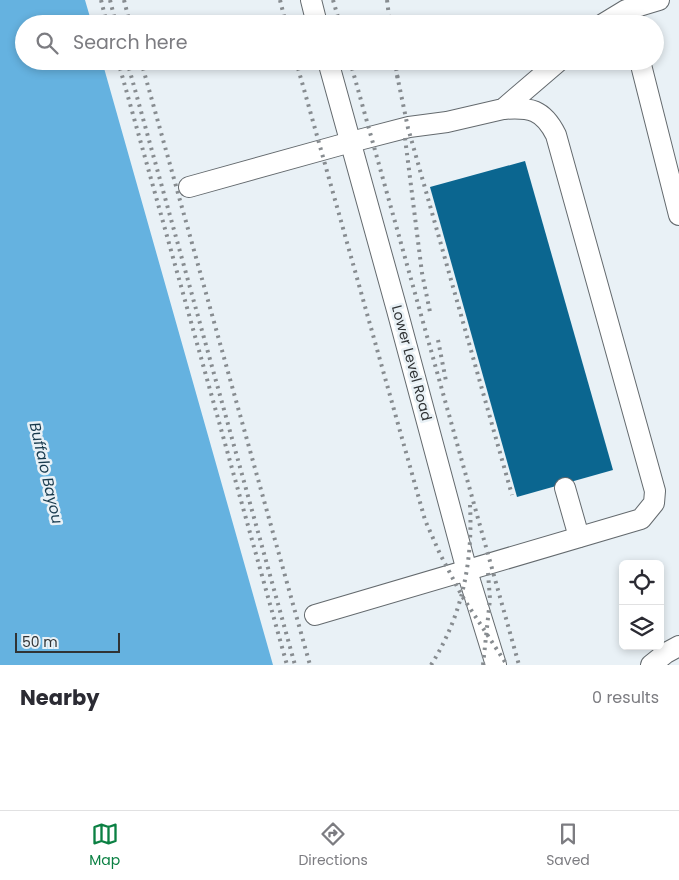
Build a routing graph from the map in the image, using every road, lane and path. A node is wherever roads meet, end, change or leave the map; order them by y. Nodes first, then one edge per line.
1 (310, 0) edge
2 (659, 0) edge
3 (314, 15) edge
4 (632, 15) edge
5 (331, 70) edge
6 (548, 70) edge
7 (642, 70) edge
8 (503, 109) junction
9 (351, 142) junction
10 (189, 187) dead end
11 (679, 215) edge
12 (565, 488) dead end
13 (579, 537) junction
14 (467, 570) junction
15 (315, 615) dead end
16 (679, 646) edge
17 (496, 665) edge
18 (651, 665) edge

1 - 3 lane
2 - 4 lane
5 - 9 lane, Lower Level Road
6 - 8 lane
7 - 11 lane
8 - 9 lane
8 - 13 lane
9 - 10 lane
9 - 14 lane, Lower Level Road
12 - 13 lane
13 - 14 lane
14 - 15 lane
14 - 17 lane, Lower Level Road
16 - 18 lane

